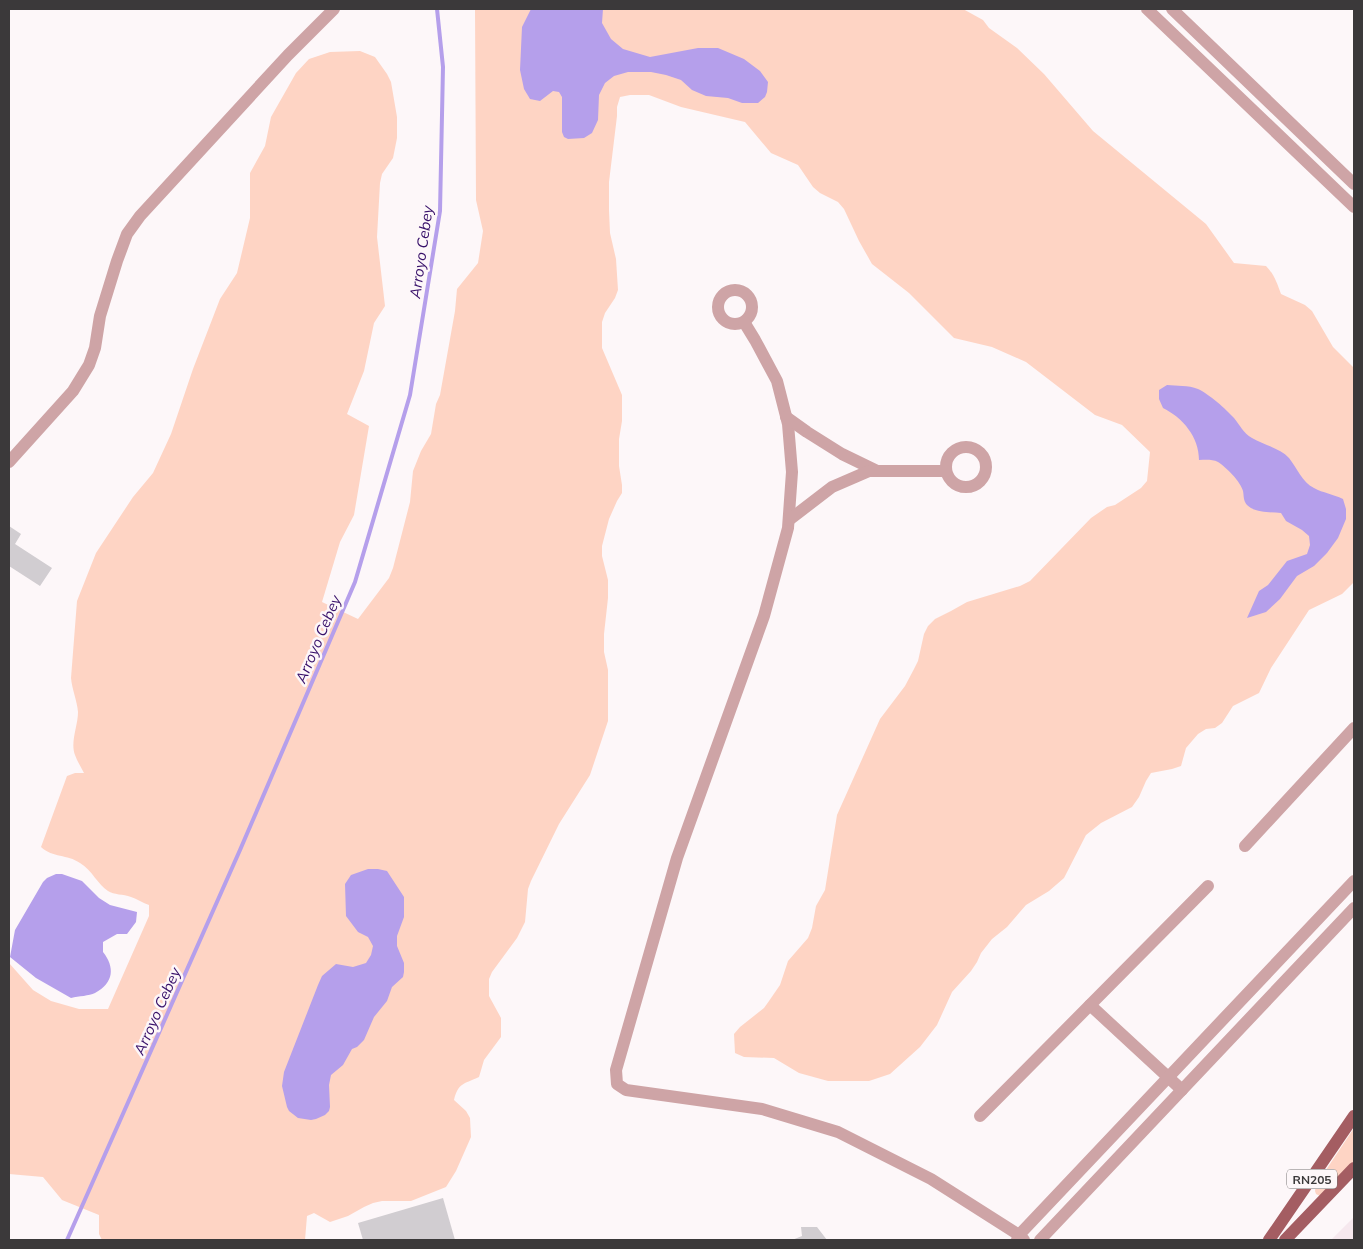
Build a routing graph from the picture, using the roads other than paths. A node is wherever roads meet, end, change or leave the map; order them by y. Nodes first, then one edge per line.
1 (334, 9) edge
2 (1147, 9) edge
3 (1172, 9) edge
4 (1205, 40) junction
5 (1194, 54) junction
6 (1354, 184) edge
7 (1353, 202) edge
8 (744, 322) dead end
9 (786, 417) junction
10 (9, 462) edge
11 (877, 471) junction
12 (946, 471) dead end
13 (789, 520) junction
14 (1354, 728) edge
15 (1245, 846) dead end
16 (1354, 881) edge
17 (1208, 886) dead end
18 (1354, 908) edge
19 (1090, 1005) junction
20 (1168, 1078) junction
21 (1182, 1090) junction
22 (980, 1116) dead end
23 (1354, 1116) edge
24 (1354, 1168) edge
25 (1020, 1238) edge
26 (1040, 1240) edge
27 (1269, 1240) edge
28 (1285, 1240) edge

1 - 10 street
2 - 5 street
3 - 4 street
4 - 5 street
4 - 6 street
5 - 7 street
8 - 9 street
9 - 11 street
9 - 13 street
11 - 12 street
11 - 13 street
13 - 25 street
14 - 15 street
16 - 20 street
17 - 19 street
18 - 21 street
19 - 20 street
19 - 22 street
20 - 21 street
20 - 25 street
21 - 26 street
23 - 27 main road, RN205
24 - 28 main road, RN205

